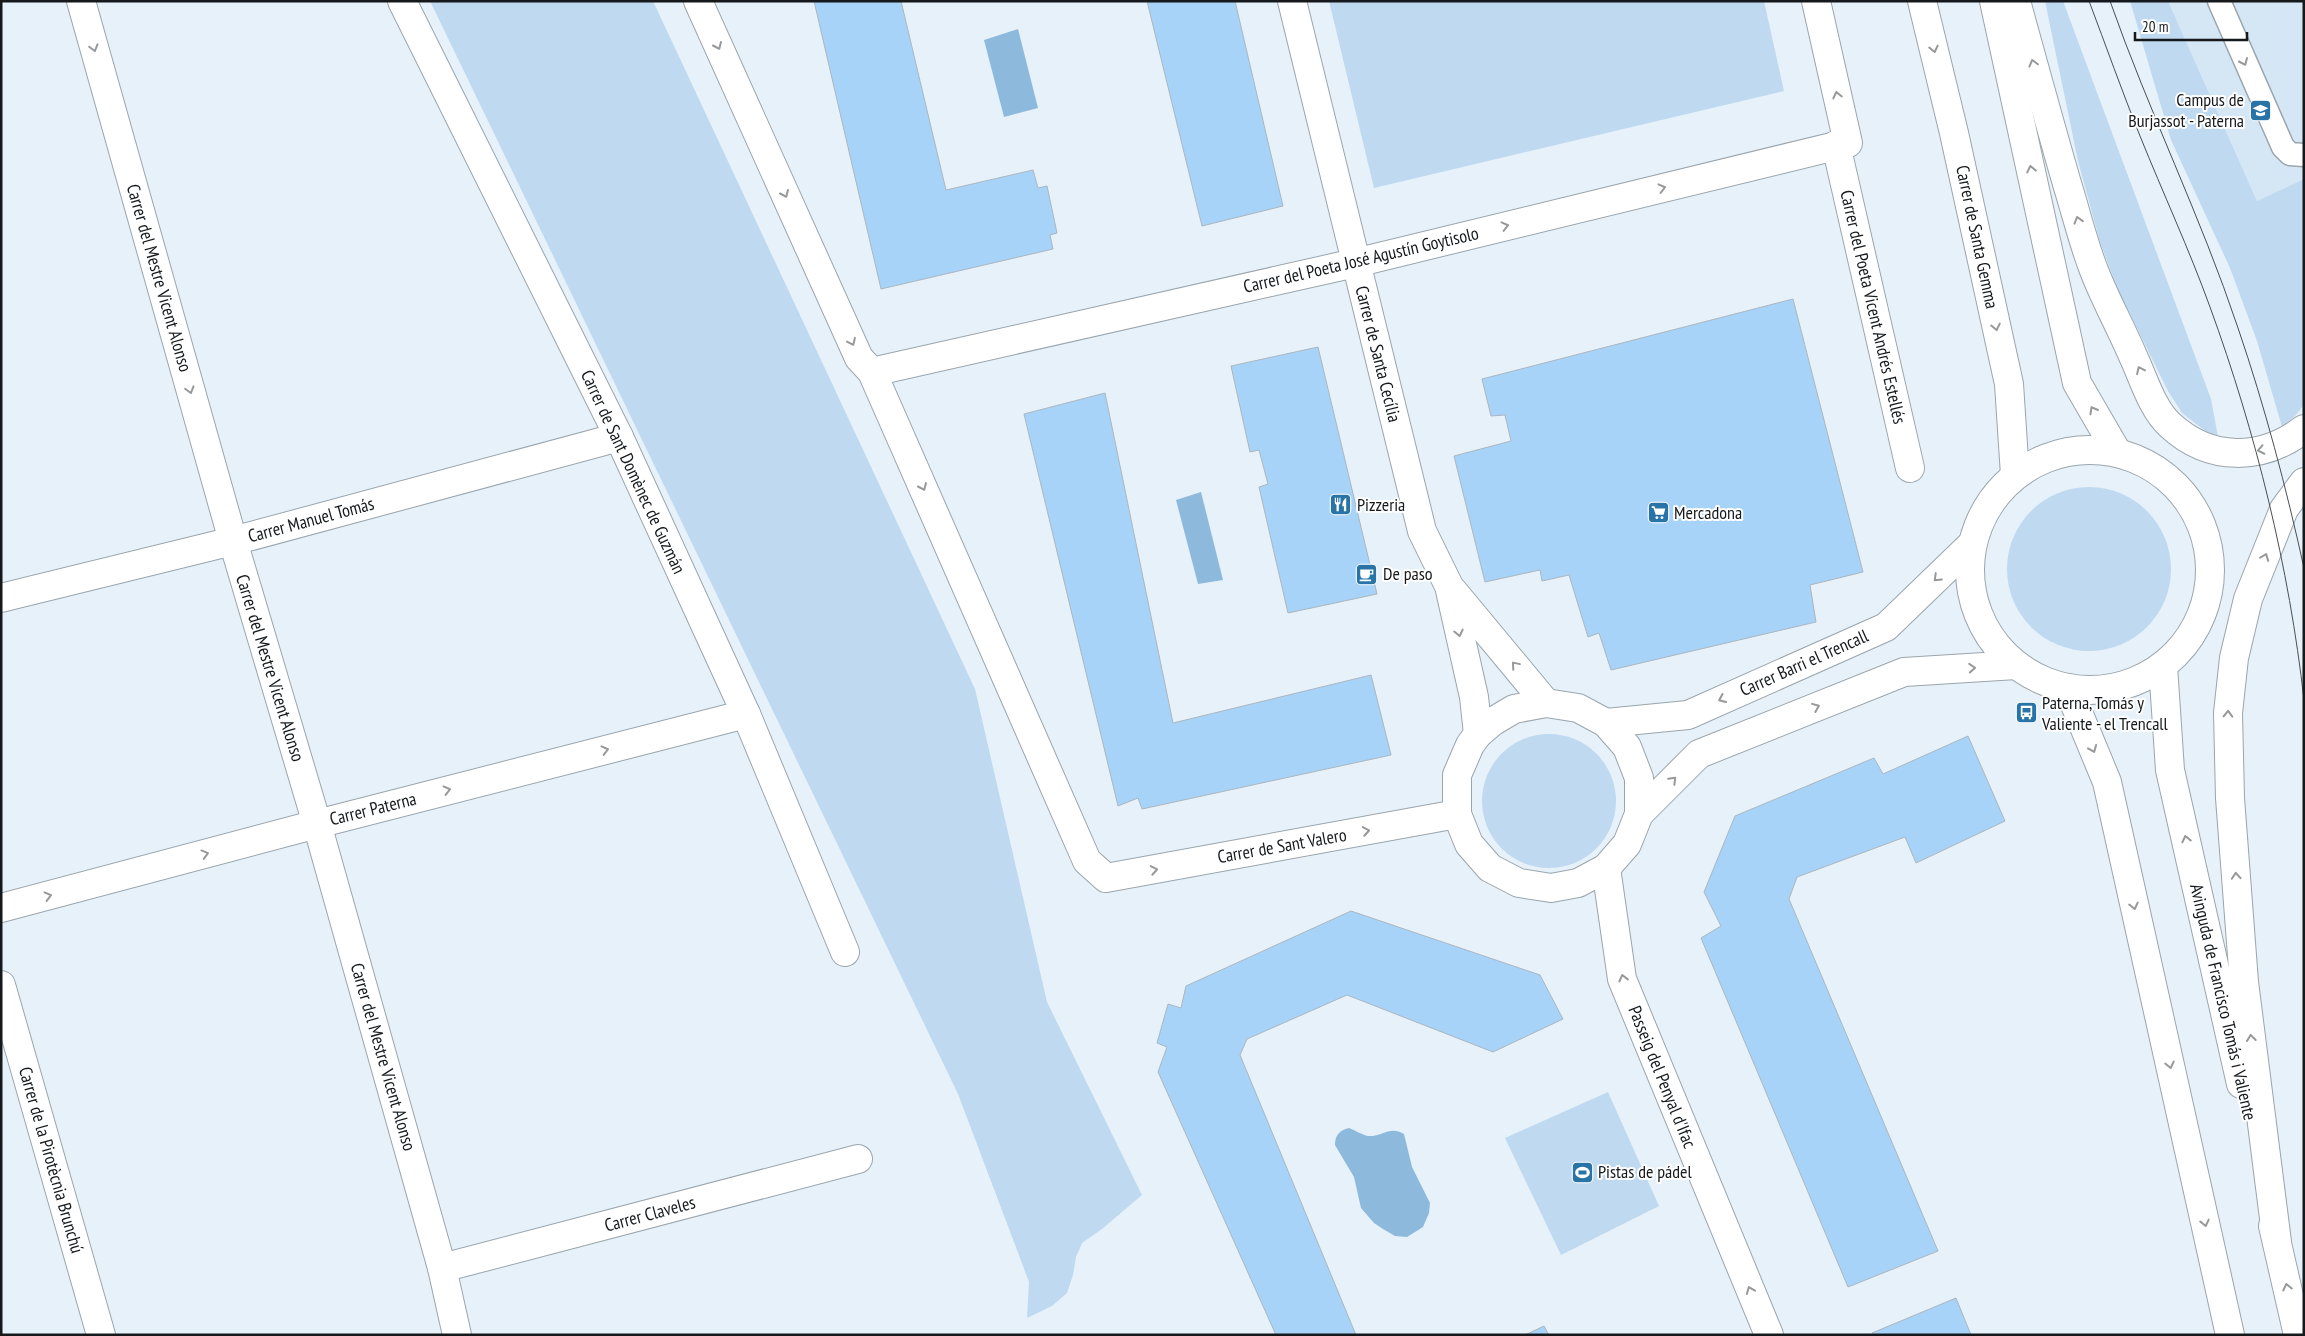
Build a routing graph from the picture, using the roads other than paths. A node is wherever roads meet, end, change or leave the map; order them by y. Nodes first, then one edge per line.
1 (81, 1) edge
2 (402, 1) edge
3 (698, 1) edge
4 (1292, 1) edge
5 (1816, 1) edge
6 (1922, 1) edge
7 (1994, 1) edge
8 (2016, 1) edge
9 (2219, 1) edge
10 (1842, 144) junction
11 (2304, 155) edge
12 (1355, 263) junction
13 (872, 372) junction
14 (2304, 429) edge
15 (619, 437) junction
16 (2118, 452) junction
17 (1910, 468) dead end
18 (2015, 474) junction
19 (2304, 482) edge
20 (232, 541) junction
21 (1972, 544) junction
22 (1448, 586) junction
23 (1, 598) edge
24 (2016, 665) junction
25 (2163, 666) junction
26 (2068, 688) junction
27 (1546, 703) junction
28 (746, 714) junction
29 (1606, 723) junction
30 (1478, 734) junction
31 (1457, 814) junction
32 (1639, 814) junction
33 (317, 824) junction
34 (1606, 868) junction
35 (1, 908) edge
36 (845, 952) dead end
37 (1, 985) edge
38 (858, 1159) dead end
39 (2277, 1242) junction
40 (442, 1268) junction
41 (102, 1335) edge
42 (457, 1335) edge
43 (1769, 1335) edge
44 (2230, 1335) edge
45 (2298, 1335) edge

1 -> 20 street, Carrer del Mestre Vicent Alonso
2 - 15 street, Carrer de Sant Domènec de Guzmán
3 -> 13 street
4 - 12 street, Carrer de Santa Cecília
10 -> 5 street, Carrer del Poeta Vicent Andrés Estellés
6 -> 18 street, Carrer de Santa Gemma
16 -> 7 street
14 -> 8 street
9 -> 11 lane
12 -> 10 street, Carrer del Poeta José Agustín Goytisolo
10 - 17 street, Carrer del Poeta Vicent Andrés Estellés
12 - 13 street, Carrer del Poeta José Agustín Goytisolo
12 - 22 street, Carrer de Santa Cecília
13 -> 31 street, Carrer de Sant Valero
15 - 20 street, Carrer Manuel Tomás
15 - 28 street, Carrer de Sant Domènec de Guzmán
16 - 18 street
16 - 25 street
18 - 21 street
39 -> 19 street
20 - 23 street, Carrer Manuel Tomás
20 - 33 street, Carrer del Mestre Vicent Alonso
21 - 24 street
21 -> 29 street, Carrer Barri el Trencall
27 -> 22 street
22 -> 30 street
24 - 26 street
32 -> 24 street
25 - 26 street
39 -> 25 street, Avinguda de Francisco Tomás i Valiente
26 -> 44 street
27 - 29 street
27 - 30 street
33 -> 28 street, Carrer Paterna
28 - 36 street, Carrer de Sant Domènec de Guzmán
29 - 32 street
30 - 31 street
31 - 34 street
32 - 34 street
35 -> 33 street, Carrer Paterna
33 - 40 street, Carrer del Mestre Vicent Alonso
43 -> 34 street, Passeig del Penyal d'Ifac
37 - 41 street, Carrer de la Pirotècnia Brunchú
38 - 40 street, Carrer Claveles
45 -> 39 street, Avinguda de Francisco Tomás i Valiente
40 - 42 street, Carrer del Mestre Vicent Alonso

